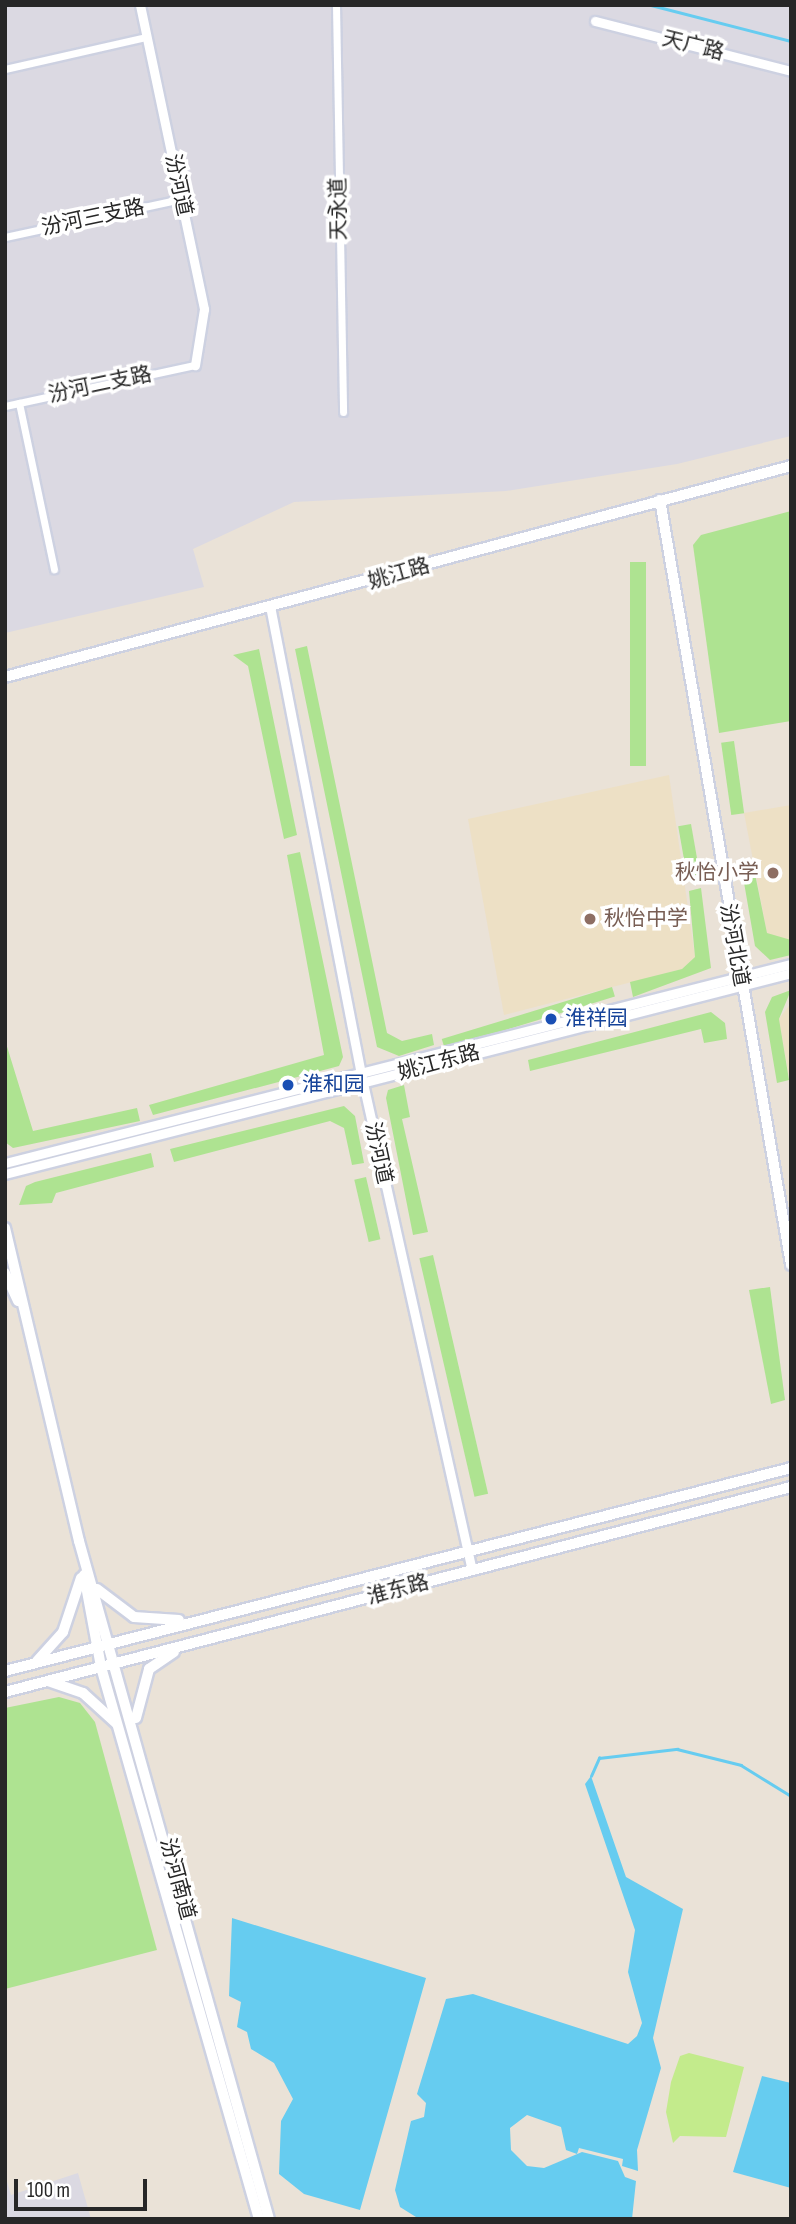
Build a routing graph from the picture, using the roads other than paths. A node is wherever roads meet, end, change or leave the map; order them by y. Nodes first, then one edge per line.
1 (139, 5) edge
2 (336, 5) edge
3 (595, 21) dead end
4 (146, 37) junction
5 (5, 69) edge
6 (791, 71) edge
7 (181, 199) junction
8 (5, 237) edge
9 (195, 365) joint
10 (19, 403) junction
11 (5, 406) edge
12 (343, 412) dead end
13 (791, 466) edge
14 (660, 500) junction
15 (54, 569) dead end
16 (271, 611) junction
17 (5, 677) edge
18 (791, 964) edge
19 (791, 973) edge
20 (741, 982) junction
21 (363, 1079) junction
22 (5, 1163) edge
23 (5, 1174) edge
24 (5, 1228) edge
25 (791, 1265) edge
26 (5, 1273) edge
27 (18, 1301) junction
28 (791, 1468) edge
29 (791, 1487) edge
30 (79, 1541) junction
31 (467, 1553) junction
32 (82, 1565) junction
33 (472, 1570) junction
34 (92, 1583) junction
35 (196, 1620) junction
36 (113, 1644) junction
37 (190, 1645) junction
38 (97, 1648) junction
39 (35, 1662) junction
40 (118, 1663) junction
41 (101, 1667) junction
42 (5, 1671) edge
43 (45, 1681) junction
44 (5, 1692) edge
45 (135, 1725) junction
46 (120, 1730) junction
47 (259, 2219) edge
48 (269, 2219) edge

1 - 4 street, 汾河道
2 - 12 street, 天永道
3 - 6 street, 天广路
4 - 5 street
4 - 7 street, 汾河道
7 - 8 street, 汾河三支路
7 - 9 street, 汾河道
9 - 10 street, 汾河二支路
10 - 11 street, 汾河二支路
10 - 15 street
13 - 14 main road, 姚江路
14 - 16 main road, 姚江路
14 - 20 main road, 汾河北道
16 - 17 main road, 姚江路
16 - 21 street, 汾河道
18 - 20 street, 姚江东路
19 - 20 street, 姚江东路
20 - 21 street, 姚江东路
20 - 25 main road, 汾河北道
21 - 22 street, 姚江东路
21 - 23 street, 姚江东路
21 - 31 street, 汾河道
24 - 27 main road, 汾河南道
26 - 27 main road, 汾河南道
27 - 30 main road, 汾河南道
28 - 31 main road, 淮东路
29 - 33 main road, 淮东路
30 - 32 main road, 汾河南道
30 - 34 main road, 汾河南道
31 - 33 street, 汾河道
31 - 35 main road, 淮东路
32 - 38 main road, 汾河南道
32 - 39 main road
33 - 37 main road, 淮东路
34 - 35 main road
34 - 36 main road, 汾河南道
35 - 36 main road, 淮东路
36 - 38 main road, 淮东路
36 - 40 main road, 汾河南道
37 - 40 main road, 淮东路
37 - 45 main road
38 - 39 main road, 淮东路
38 - 41 main road, 汾河南道
39 - 42 main road, 淮东路
40 - 41 main road, 淮东路
40 - 45 main road, 汾河南道
41 - 43 main road, 淮东路
41 - 46 main road, 汾河南道
43 - 44 main road, 淮东路
43 - 46 main road
45 - 48 main road, 汾河南道
46 - 47 main road, 汾河南道

